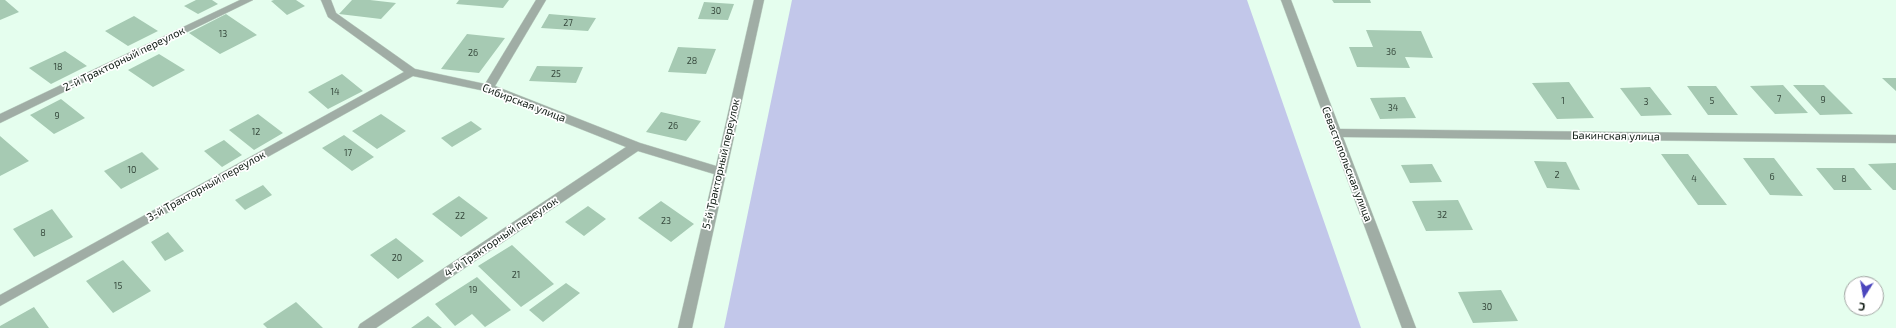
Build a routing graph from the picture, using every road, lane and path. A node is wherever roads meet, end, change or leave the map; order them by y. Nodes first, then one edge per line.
1 (248, 0) edge
2 (326, 0) edge
3 (541, 0) edge
4 (759, 0) edge
5 (1286, 0) edge
6 (412, 72) junction
7 (488, 88) junction
8 (0, 119) edge
9 (1336, 133) junction
10 (1896, 139) edge
11 (636, 146) junction
12 (719, 171) junction
13 (0, 301) edge
14 (365, 328) edge
15 (685, 328) edge
16 (1409, 328) edge

1 - 8 street, 2-й Тракторный переулок
2 - 6 street, Сибирская улица
3 - 7 street
4 - 12 street, 5-й Тракторный переулок
5 - 9 street, Севастопольская улица
6 - 7 street, Сибирская улица
6 - 13 street, 3-й Тракторный переулок
7 - 11 street, Сибирская улица
9 - 10 street, Бакинская улица
9 - 16 street, Севастопольская улица
11 - 12 street, Сибирская улица
11 - 14 street, 4-й Тракторный переулок
12 - 15 street, 5-й Тракторный переулок

